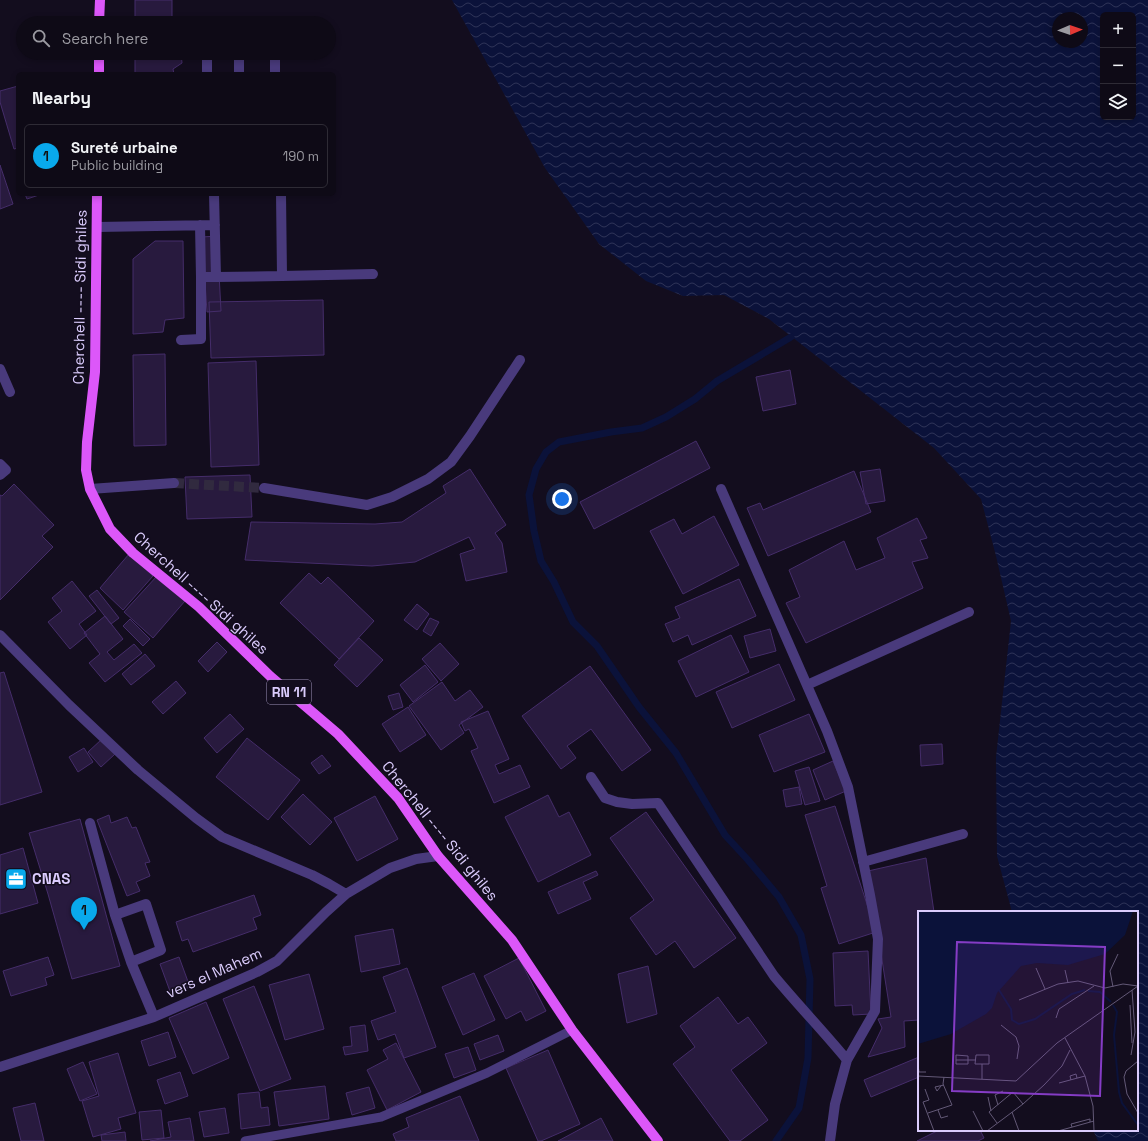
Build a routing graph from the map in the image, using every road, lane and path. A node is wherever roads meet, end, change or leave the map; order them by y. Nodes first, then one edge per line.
1 (100, 0) edge
2 (99, 16) edge
3 (99, 60) edge
4 (207, 60) edge
5 (239, 60) edge
6 (275, 60) edge
7 (99, 72) edge
8 (207, 72) edge
9 (239, 72) edge
10 (275, 72) edge
11 (97, 196) edge
12 (214, 196) edge
13 (281, 196) edge
14 (200, 225) junction
15 (215, 225) junction
16 (97, 227) junction
17 (373, 274) dead end
18 (282, 276) junction
19 (201, 277) junction
20 (216, 277) junction
21 (181, 340) dead end
22 (520, 360) dead end
23 (0, 369) edge
24 (10, 392) dead end
25 (0, 464) edge
26 (0, 475) edge
27 (174, 483) tunnel mouth
28 (264, 488) tunnel mouth
29 (90, 489) junction
30 (721, 489) dead end
31 (969, 612) dead end
32 (0, 635) edge
33 (807, 685) junction
34 (591, 777) dead end
35 (90, 823) dead end
36 (963, 834) dead end
37 (438, 856) junction
38 (863, 862) junction
39 (346, 894) junction
40 (115, 915) junction
41 (131, 962) junction
42 (154, 1017) junction
43 (572, 1030) junction
44 (847, 1060) junction
45 (0, 1067) edge
46 (245, 1141) edge
47 (658, 1141) edge
48 (830, 1141) edge

1 - 2 main road
3 - 7 main road
4 - 8 street
5 - 9 street
6 - 10 street
11 - 16 main road, Cherchell ---- Sidi ghiles / RN 11
12 - 15 street
13 - 18 street
14 - 15 street
14 - 16 street
14 - 19 street
15 - 20 street
16 - 29 main road, Cherchell ---- Sidi ghiles / RN 11
17 - 18 street
18 - 20 street
19 - 20 street
19 - 21 street
22 - 28 street
23 - 24 street
25 - 26 street
27 - 29 street
29 - 37 main road, Cherchell ---- Sidi ghiles / RN 11
30 - 33 street
31 - 33 street
32 - 39 street
33 - 38 street
34 - 44 street
35 - 40 street
36 - 38 street
37 - 39 street, vers el Mahem
37 - 43 main road, Cherchell ---- Sidi ghiles / RN 11
38 - 44 street
39 - 42 street, vers el Mahem
40 - 41 street
40 - 41 street
41 - 42 street
42 - 45 street, vers el Mahem
43 - 46 lane
43 - 47 main road, Cherchell ---- Sidi ghiles / RN 11
44 - 48 street

